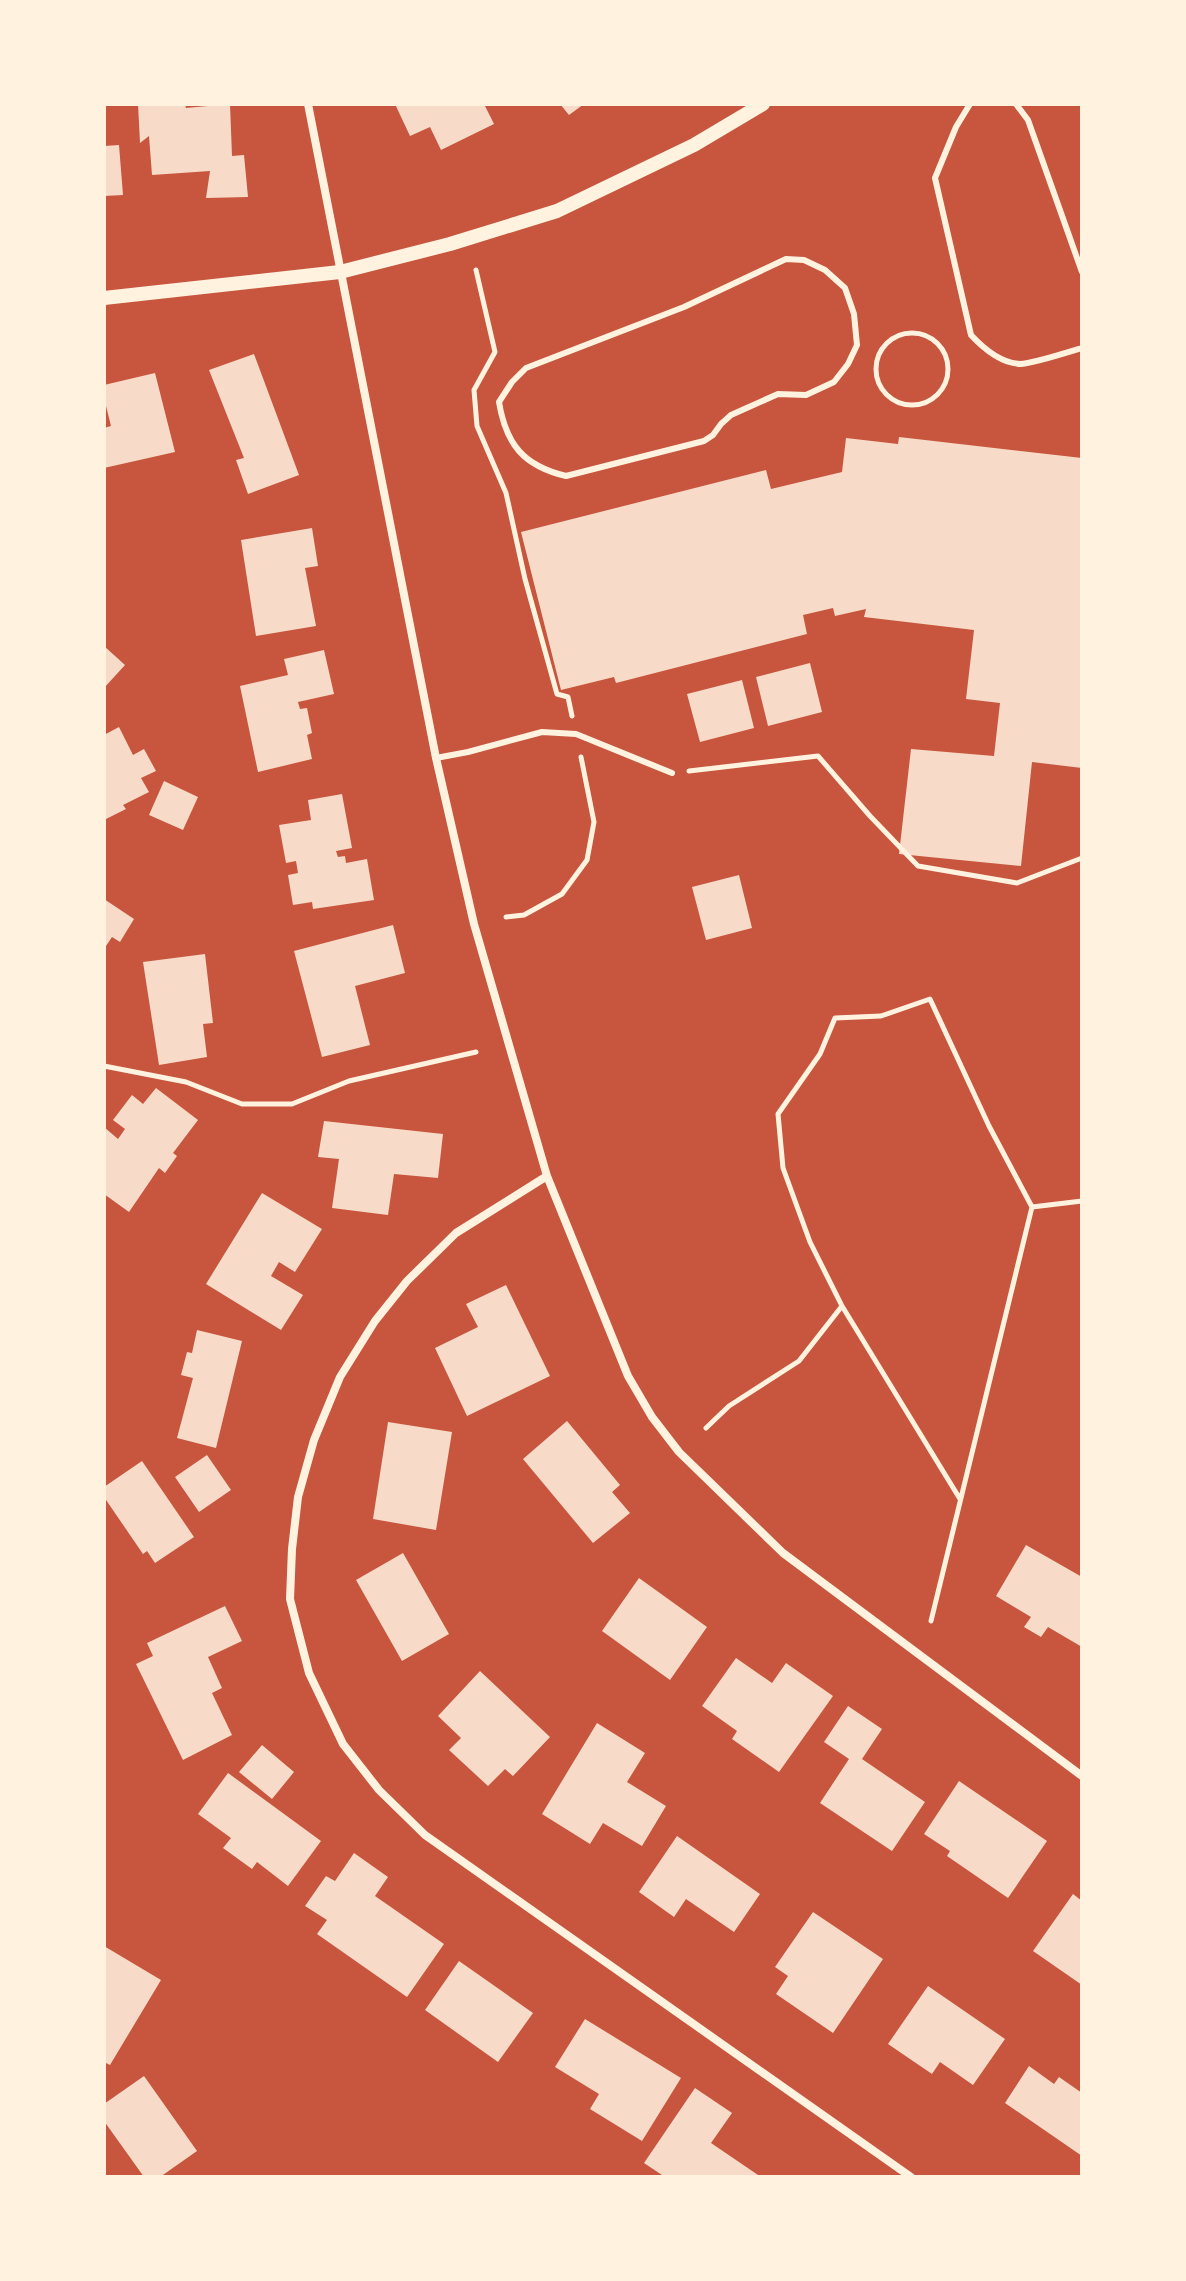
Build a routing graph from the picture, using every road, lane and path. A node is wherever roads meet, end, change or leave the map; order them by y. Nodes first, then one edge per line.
1 (308, 104) edge
2 (763, 104) edge
3 (970, 104) edge
4 (1016, 104) edge
5 (476, 270) dead end
6 (340, 272) junction
7 (1082, 272) edge
8 (104, 298) edge
9 (684, 307) joint
10 (1082, 348) edge
11 (926, 402) joint
12 (576, 734) junction
13 (436, 758) junction
14 (672, 773) joint
15 (1082, 858) edge
16 (506, 917) dead end
17 (476, 1052) dead end
18 (104, 1066) edge
19 (547, 1176) junction
20 (1082, 1201) edge
21 (1032, 1207) junction
22 (842, 1306) junction
23 (706, 1428) dead end
24 (960, 1499) junction
25 (931, 1621) dead end
26 (1082, 1776) edge
27 (911, 2177) edge

1 - 6 street
2 - 6 street
3 - 10 lane
4 - 7 lane
5 - 12 path
6 - 8 street
6 - 13 street
9 - 9 lane
11 - 11 path
12 - 13 lane
12 - 14 lane
12 - 16 path
13 - 19 street
14 - 15 path
17 - 18 path
19 - 26 street
19 - 27 street
20 - 21 path
21 - 22 path
21 - 24 path
22 - 23 path
22 - 24 path
24 - 25 path

